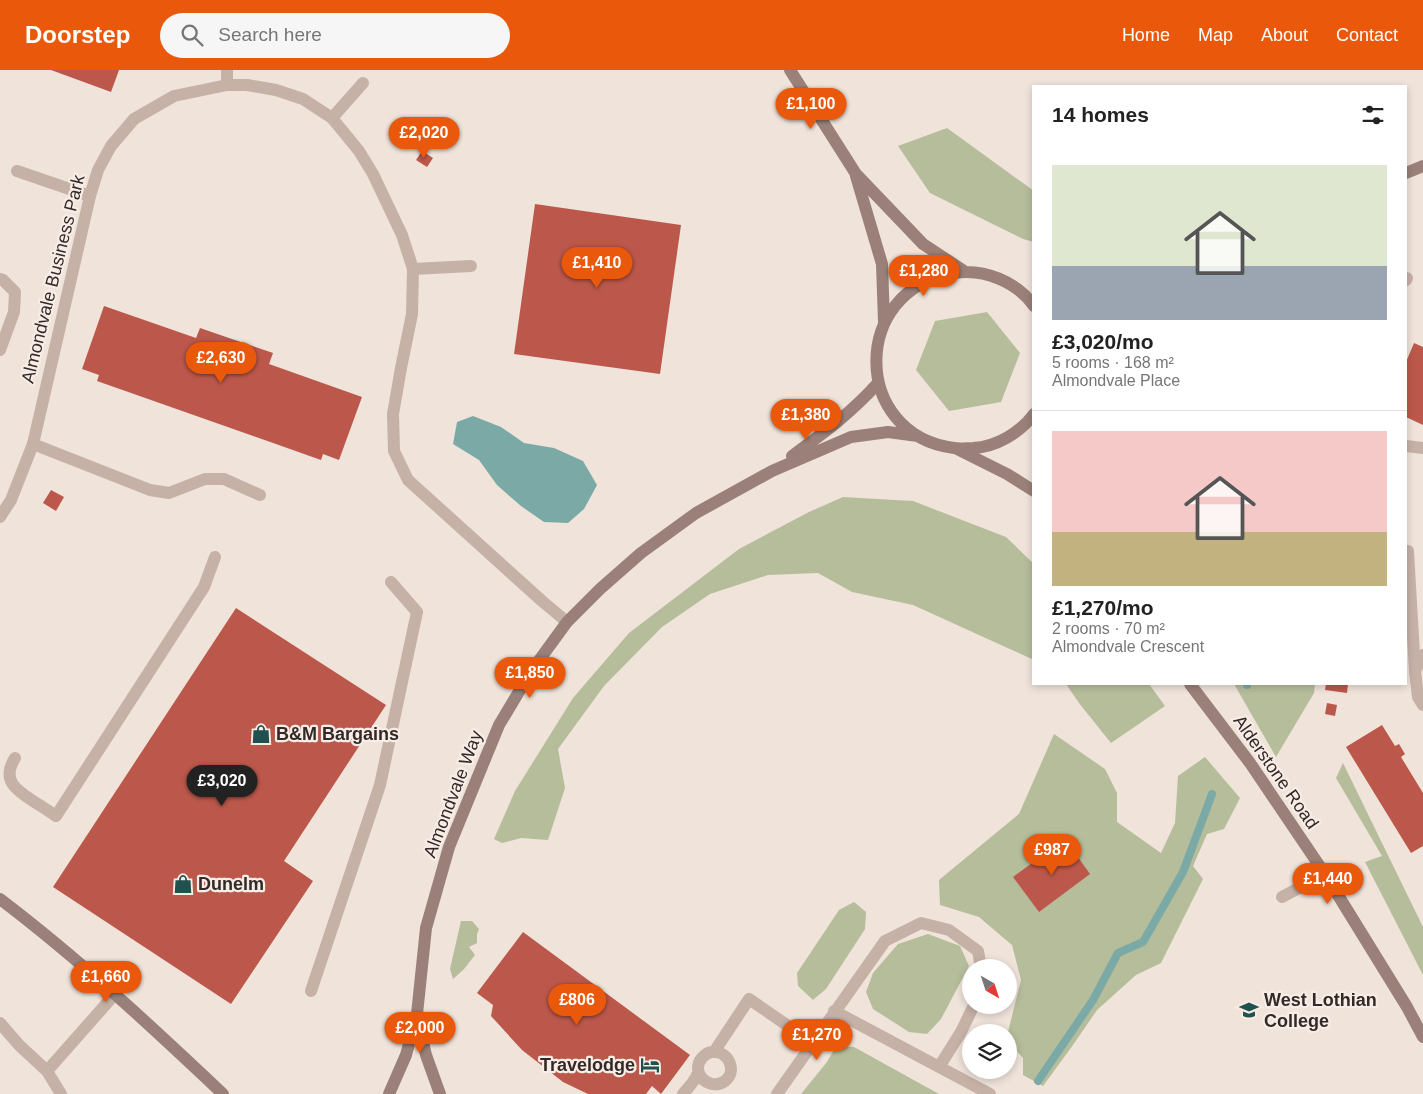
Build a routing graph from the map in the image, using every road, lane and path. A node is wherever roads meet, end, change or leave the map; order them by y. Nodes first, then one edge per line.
1 (227, 70) edge
2 (790, 70) edge
3 (363, 82) dead end
4 (227, 85) junction
5 (332, 118) junction
6 (1423, 166) edge
7 (16, 171) dead end
8 (1407, 173) edge
9 (856, 174) junction
10 (90, 196) junction
11 (471, 266) dead end
12 (413, 269) junction
13 (964, 271) junction
14 (0, 279) edge
15 (1032, 300) edge
16 (884, 322) junction
17 (0, 350) edge
18 (878, 382) junction
19 (1032, 417) edge
20 (918, 436) junction
21 (32, 444) junction
22 (1407, 446) edge
23 (955, 448) junction
24 (1423, 448) edge
25 (772, 471) junction
26 (1032, 490) edge
27 (260, 495) dead end
28 (0, 517) edge
29 (1408, 551) dead end
30 (214, 557) dead end
31 (391, 582) dead end
32 (568, 622) junction
33 (1423, 655) edge
34 (1415, 671) junction
35 (1191, 685) edge
36 (1423, 705) edge
37 (15, 758) dead end
38 (1325, 874) junction
39 (1282, 897) dead end
40 (0, 900) edge
41 (979, 959) edge
42 (311, 991) dead end
43 (115, 994) junction
44 (834, 1011) junction
45 (417, 1014) junction
46 (970, 1014) edge
47 (0, 1023) edge
48 (1423, 1037) edge
49 (813, 1043) junction
50 (714, 1052) junction
51 (939, 1067) junction
52 (47, 1071) junction
53 (699, 1074) junction
54 (61, 1094) edge
55 (223, 1094) edge
56 (389, 1094) edge
57 (440, 1094) edge
58 (683, 1094) edge
59 (777, 1094) edge
60 (990, 1094) edge

1 - 4 street
2 - 9 street
3 - 5 street
4 - 5 street, Almondvale Business Park
4 - 10 street, Almondvale Business Park
5 - 12 street, Almondvale Business Park
6 - 8 street
7 - 10 street
9 - 13 street
9 - 16 street
10 - 21 street, Almondvale Business Park
11 - 12 street
12 - 32 street, Almondvale Business Park
13 - 15 street
13 - 16 street
14 - 17 street
16 - 18 street
18 - 20 street
18 - 25 street, Almondvale Way
19 - 23 street
20 - 23 street
20 - 25 street, Almondvale Way
21 - 27 street
21 - 28 street, Almondvale Business Park
22 - 24 street
23 - 26 street
25 - 32 street, Almondvale Way
29 - 34 street
30 - 37 street
31 - 42 street
32 - 45 street, Almondvale Way
33 - 34 street
34 - 36 street
35 - 38 street, Alderstone Road
38 - 39 street
38 - 48 street, Alderstone Road
40 - 43 street
41 - 44 street
43 - 52 street
43 - 55 street
44 - 49 street
44 - 51 street
45 - 56 street, Almondvale Way
45 - 57 street, Almondvale Way
46 - 51 street
47 - 52 street
49 - 50 street
49 - 59 street
50 - 53 street
50 - 53 street
51 - 60 street
52 - 54 street
53 - 58 street

